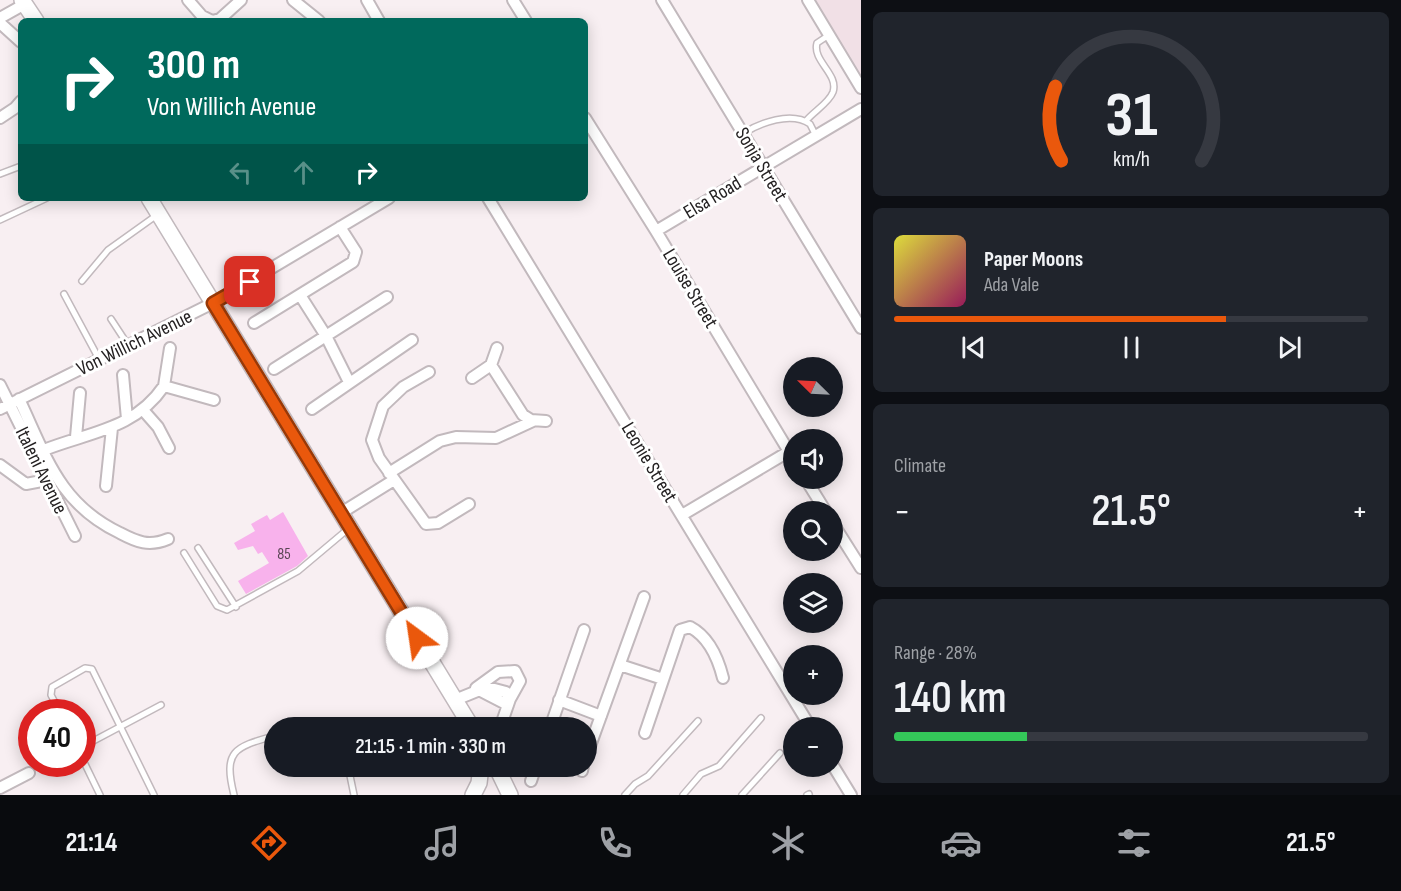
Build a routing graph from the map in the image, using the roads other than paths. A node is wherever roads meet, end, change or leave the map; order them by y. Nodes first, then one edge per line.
1 (188, 0) edge
2 (241, 0) edge
3 (293, 0) edge
4 (367, 0) edge
5 (513, 0) edge
6 (662, 0) edge
7 (808, 0) edge
8 (26, 1) edge
9 (0, 18) edge
10 (34, 18) edge
11 (40, 18) edge
12 (208, 18) edge
13 (220, 18) edge
14 (315, 18) edge
15 (378, 18) edge
16 (524, 18) edge
17 (0, 23) edge
18 (829, 35) junction
19 (18, 39) edge
20 (861, 88) edge
21 (18, 104) edge
22 (861, 109) edge
23 (0, 118) edge
24 (806, 121) junction
25 (588, 123) edge
26 (744, 133) junction
27 (816, 136) junction
28 (18, 167) edge
29 (764, 167) junction
30 (0, 174) edge
31 (41, 201) edge
32 (151, 201) edge
33 (384, 201) edge
34 (490, 201) edge
35 (159, 214) junction
36 (0, 220) edge
37 (340, 227) junction
38 (656, 231) junction
39 (82, 280) dead end
40 (64, 294) dead end
41 (300, 294) junction
42 (387, 297) dead end
43 (213, 303) junction
44 (111, 319) dead end
45 (254, 322) dead end
46 (861, 328) edge
47 (326, 336) junction
48 (412, 340) dead end
49 (128, 345) junction
50 (170, 348) dead end
51 (497, 348) dead end
52 (99, 358) junction
53 (491, 365) junction
54 (274, 369) dead end
55 (429, 372) dead end
56 (123, 375) dead end
57 (472, 378) dead end
58 (349, 382) junction
59 (0, 385) edge
60 (164, 386) junction
61 (80, 393) dead end
62 (214, 400) dead end
63 (10, 404) edge
64 (312, 408) dead end
65 (143, 410) junction
66 (127, 419) junction
67 (533, 421) junction
68 (546, 421) dead end
69 (112, 428) junction
70 (76, 437) junction
71 (783, 443) edge
72 (169, 448) dead end
73 (44, 450) junction
74 (783, 460) edge
75 (0, 465) edge
76 (391, 477) junction
77 (47, 480) junction
78 (106, 486) dead end
79 (469, 504) dead end
80 (341, 513) junction
81 (682, 515) junction
82 (350, 528) junction
83 (75, 536) dead end
84 (168, 539) dead end
85 (843, 539) edge
86 (198, 548) dead end
87 (184, 553) dead end
88 (861, 567) edge
89 (644, 597) dead end
90 (236, 607) junction
91 (584, 630) dead end
92 (620, 665) junction
93 (723, 678) dead end
94 (663, 679) junction
95 (476, 692) junction
96 (53, 699) edge
97 (455, 700) junction
98 (560, 700) junction
99 (509, 702) junction
100 (161, 705) dead end
101 (601, 716) junction
102 (465, 717) edge
103 (504, 717) edge
104 (554, 717) edge
105 (804, 717) edge
106 (761, 718) dead end
107 (698, 721) dead end
108 (121, 727) junction
109 (597, 727) edge
110 (645, 733) dead end
111 (264, 738) edge
112 (96, 740) edge
113 (780, 753) dead end
114 (21, 777) edge
115 (91, 777) edge
116 (350, 777) edge
117 (480, 777) edge
118 (501, 777) edge
119 (532, 777) edge
120 (840, 777) edge
121 (531, 781) dead end
122 (0, 788) edge
123 (100, 795) edge
124 (154, 795) edge
125 (234, 795) edge
126 (354, 795) edge
127 (473, 795) edge
128 (510, 795) edge
129 (625, 795) edge
130 (683, 795) edge
131 (742, 795) edge
132 (851, 795) edge

1 - 12 street
2 - 13 street
3 - 14 street
4 - 15 street
5 - 16 street
6 - 26 street, Sonja Street
7 - 18 street
8 - 9 street
8 - 10 street
8 - 11 street
17 - 19 street
18 - 20 street
18 - 24 lane
21 - 23 street
22 - 27 street, Elsa Road
24 - 26 lane
24 - 27 lane
25 - 38 street, Louise Street
26 - 29 street, Sonja Street
27 - 29 street, Elsa Road
28 - 30 lane
29 - 38 street, Elsa Road
29 - 46 street, Sonja Street
31 - 36 lane
32 - 35 street
33 - 37 street, Von Willich Avenue
34 - 81 street, Leonie Street
35 - 39 lane
35 - 43 street
37 - 41 street
37 - 43 street, Von Willich Avenue
38 - 71 street, Louise Street
40 - 52 lane
41 - 45 street
41 - 47 street
42 - 47 street
43 - 49 street, Von Willich Avenue
43 - 80 street
44 - 49 lane
47 - 54 street
47 - 58 street
48 - 58 street
49 - 52 street, Von Willich Avenue
50 - 60 street
51 - 53 street
52 - 63 street, Von Willich Avenue
53 - 57 street
53 - 67 street
55 - 76 street
56 - 66 street
58 - 64 street
59 - 63 street
60 - 62 street
60 - 65 street
61 - 70 street
63 - 73 street
63 - 77 street, Italeni Avenue
65 - 66 street
65 - 72 street
66 - 69 street
67 - 68 street
67 - 76 street
69 - 70 street
69 - 78 street
70 - 73 street
73 - 84 street
74 - 81 street
75 - 77 street
76 - 79 street
76 - 80 street
77 - 83 street, Italeni Avenue
80 - 82 street
81 - 105 street, Leonie Street
82 - 90 lane
82 - 97 street
85 - 88 street
86 - 90 lane
87 - 90 lane
89 - 92 street
91 - 98 street
92 - 94 street
92 - 101 street
93 - 94 street
94 - 110 street
95 - 97 street
95 - 99 street
95 - 99 street
96 - 108 lane
97 - 102 street
98 - 101 street
98 - 104 street
99 - 103 street
100 - 108 lane
101 - 109 street
106 - 130 lane
107 - 129 lane
108 - 112 lane
108 - 124 lane
111 - 125 lane
113 - 131 lane
114 - 122 street
115 - 123 lane
116 - 126 lane
117 - 127 street
118 - 128 street
119 - 121 street
120 - 132 street

